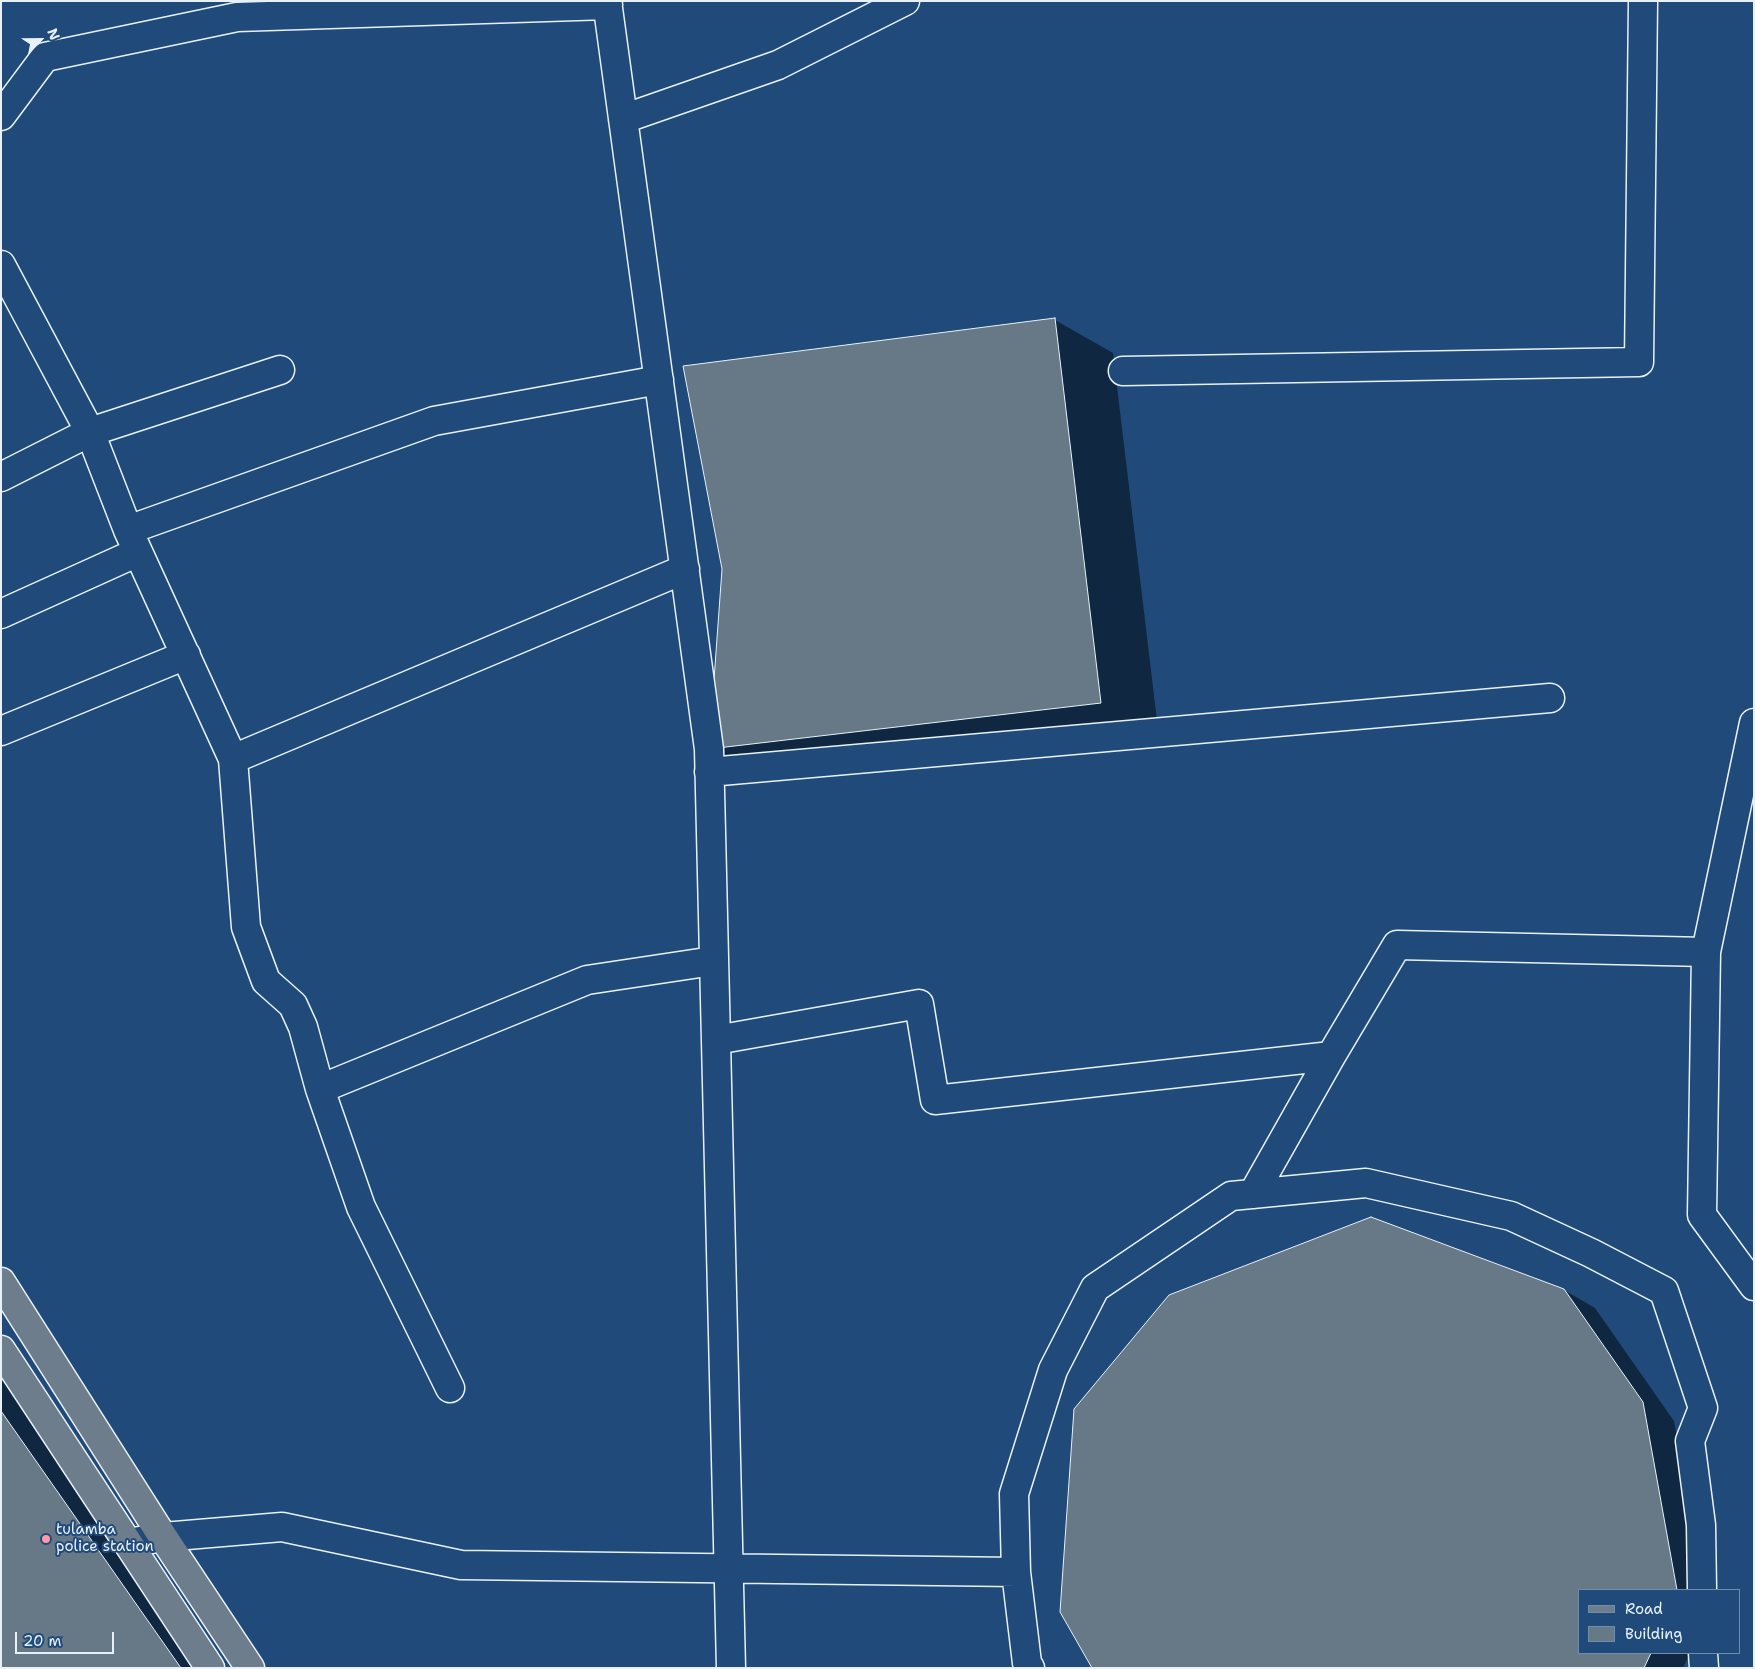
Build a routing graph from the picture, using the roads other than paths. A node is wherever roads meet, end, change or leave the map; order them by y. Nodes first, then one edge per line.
1 (905, 1) edge
2 (1643, 1) edge
3 (608, 3) edge
4 (1, 116) edge
5 (623, 119) junction
6 (1, 265) edge
7 (280, 370) dead end
8 (1123, 371) dead end
9 (659, 380) junction
10 (90, 432) junction
11 (1, 477) edge
12 (133, 541) junction
13 (685, 569) junction
14 (1, 614) edge
15 (186, 655) junction
16 (1550, 698) dead end
17 (1754, 723) edge
18 (1, 731) edge
19 (233, 759) junction
20 (709, 772) junction
21 (1706, 952) junction
22 (714, 961) junction
23 (716, 1040) junction
24 (1331, 1056) junction
25 (320, 1088) junction
26 (1253, 1194) junction
27 (1, 1282) edge
28 (1754, 1286) edge
29 (1, 1350) edge
30 (450, 1388) dead end
31 (163, 1537) junction
32 (128, 1543) junction
33 (728, 1569) junction
34 (1016, 1572) junction
35 (1702, 1589) edge
36 (1703, 1654) edge
37 (210, 1668) edge
38 (250, 1668) edge
39 (731, 1668) edge
40 (1030, 1668) edge
41 (1704, 1668) edge

1 - 5 street
2 - 8 street
3 - 4 street
3 - 5 street
5 - 9 street
6 - 10 street
7 - 10 street
9 - 12 street
9 - 13 street
10 - 11 street
10 - 12 street
12 - 14 street
12 - 15 street
13 - 19 street
13 - 20 street
15 - 18 street
15 - 19 street
16 - 20 street
17 - 21 street
19 - 25 street
20 - 22 street
21 - 24 street
21 - 28 street
22 - 23 street
22 - 25 street
23 - 24 street
23 - 33 street
24 - 26 street
25 - 30 street
26 - 34 street
26 - 35 street
27 - 31 main road
29 - 32 main road
31 - 32 street
31 - 33 street
31 - 38 main road
32 - 37 main road
33 - 34 street
33 - 39 street
34 - 40 street
36 - 41 street

